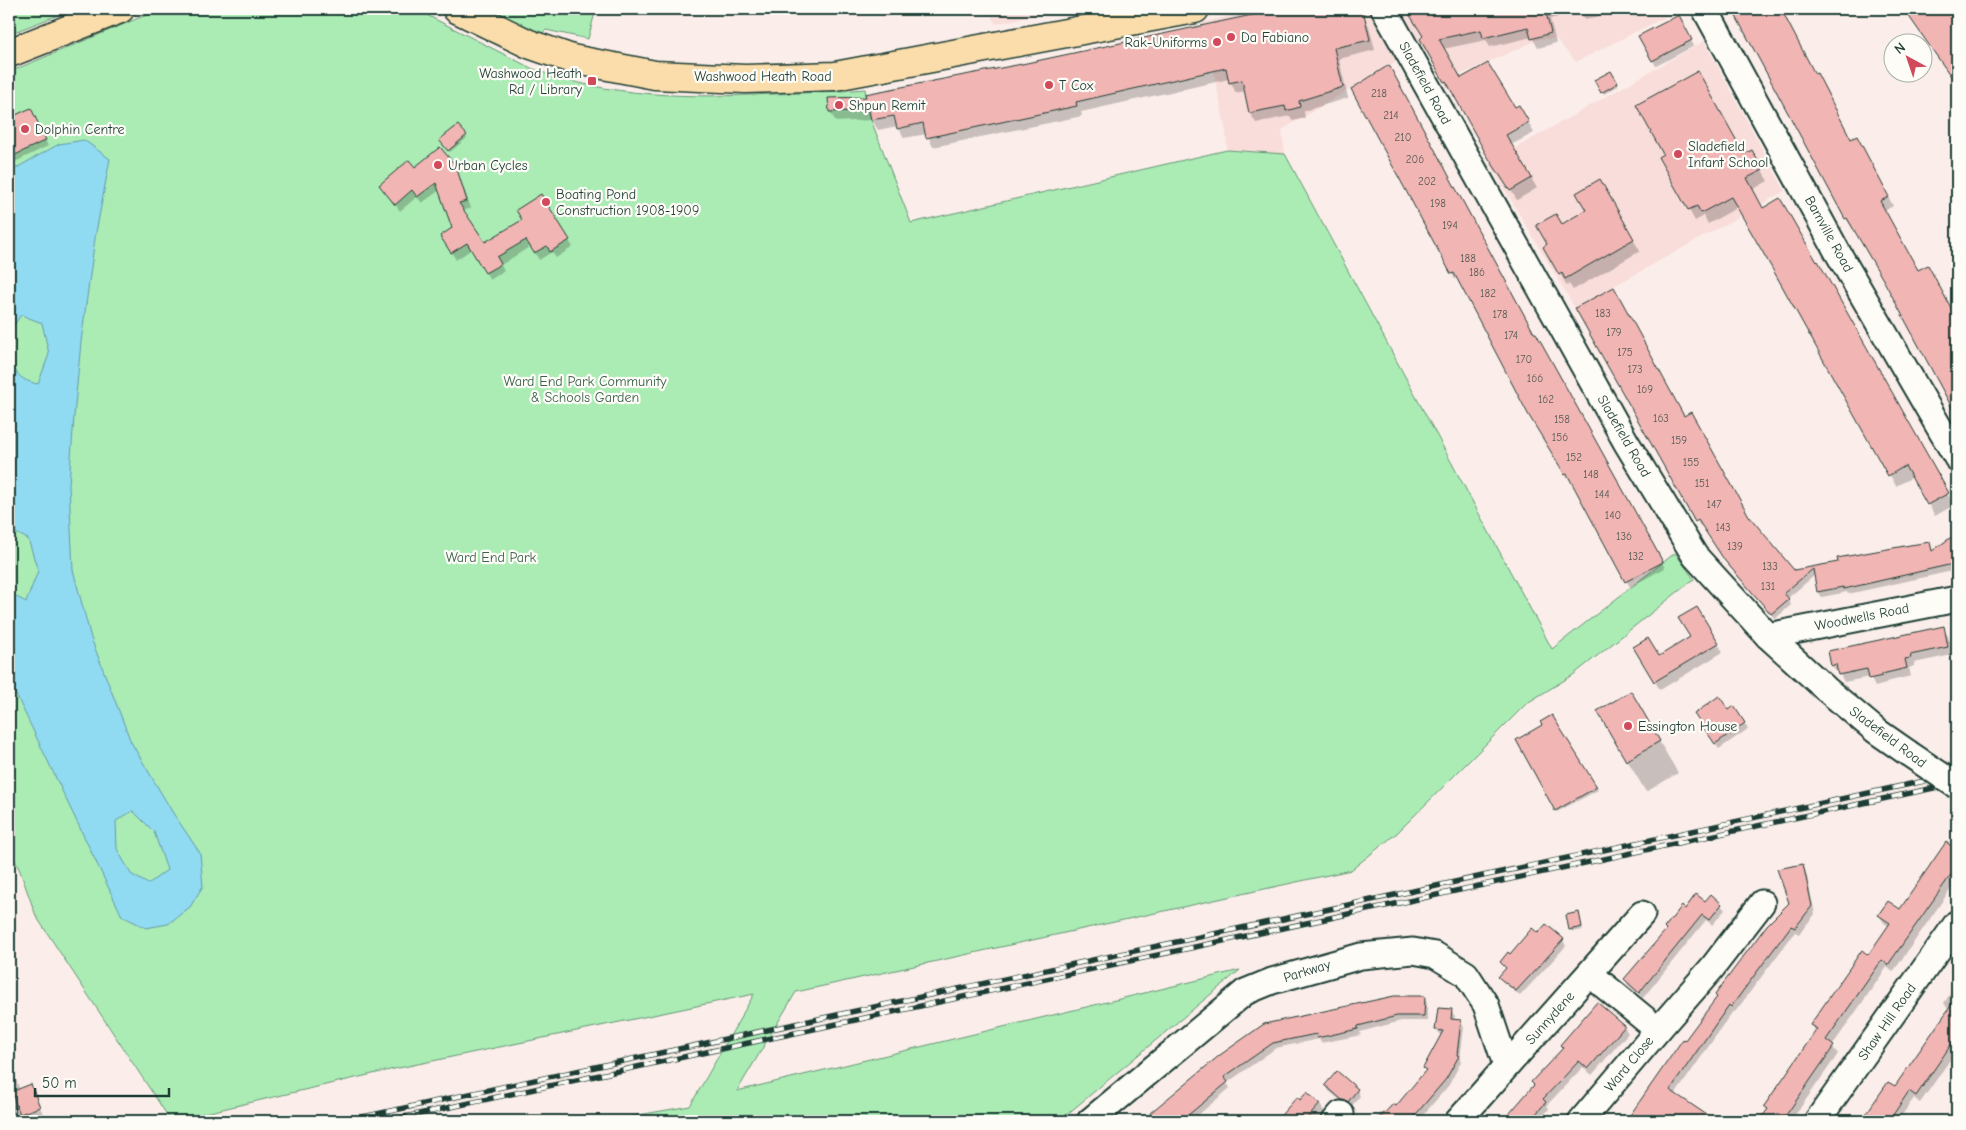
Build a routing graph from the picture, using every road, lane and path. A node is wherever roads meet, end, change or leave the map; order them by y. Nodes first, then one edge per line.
1 (120, 9) edge
2 (457, 9) edge
3 (1384, 9) edge
4 (1704, 9) edge
5 (1184, 10) edge
6 (9, 53) edge
7 (1957, 458) edge
8 (1957, 599) edge
9 (1768, 636) junction
10 (1957, 786) edge
11 (1762, 903) dead end
12 (1642, 914) dead end
13 (1957, 922) edge
14 (1590, 974) junction
15 (1658, 1030) junction
16 (1506, 1066) junction
17 (1090, 1121) edge
18 (1458, 1121) edge
19 (1581, 1121) edge
20 (1817, 1121) edge

1 - 6 main road
2 - 5 main road, Washwood Heath Road
3 - 9 street, Sladefield Road
4 - 7 street, Bamville Road
8 - 9 street, Woodwells Road
9 - 10 street, Sladefield Road, bridge
11 - 15 street, Ward Close
12 - 14 street, Sunnydene
13 - 20 street, Shaw Hill Road
14 - 15 street, Ward Close
14 - 16 street, Sunnydene
15 - 19 street, Ward Close
16 - 17 street, Parkway
16 - 18 street, Sunnydene

